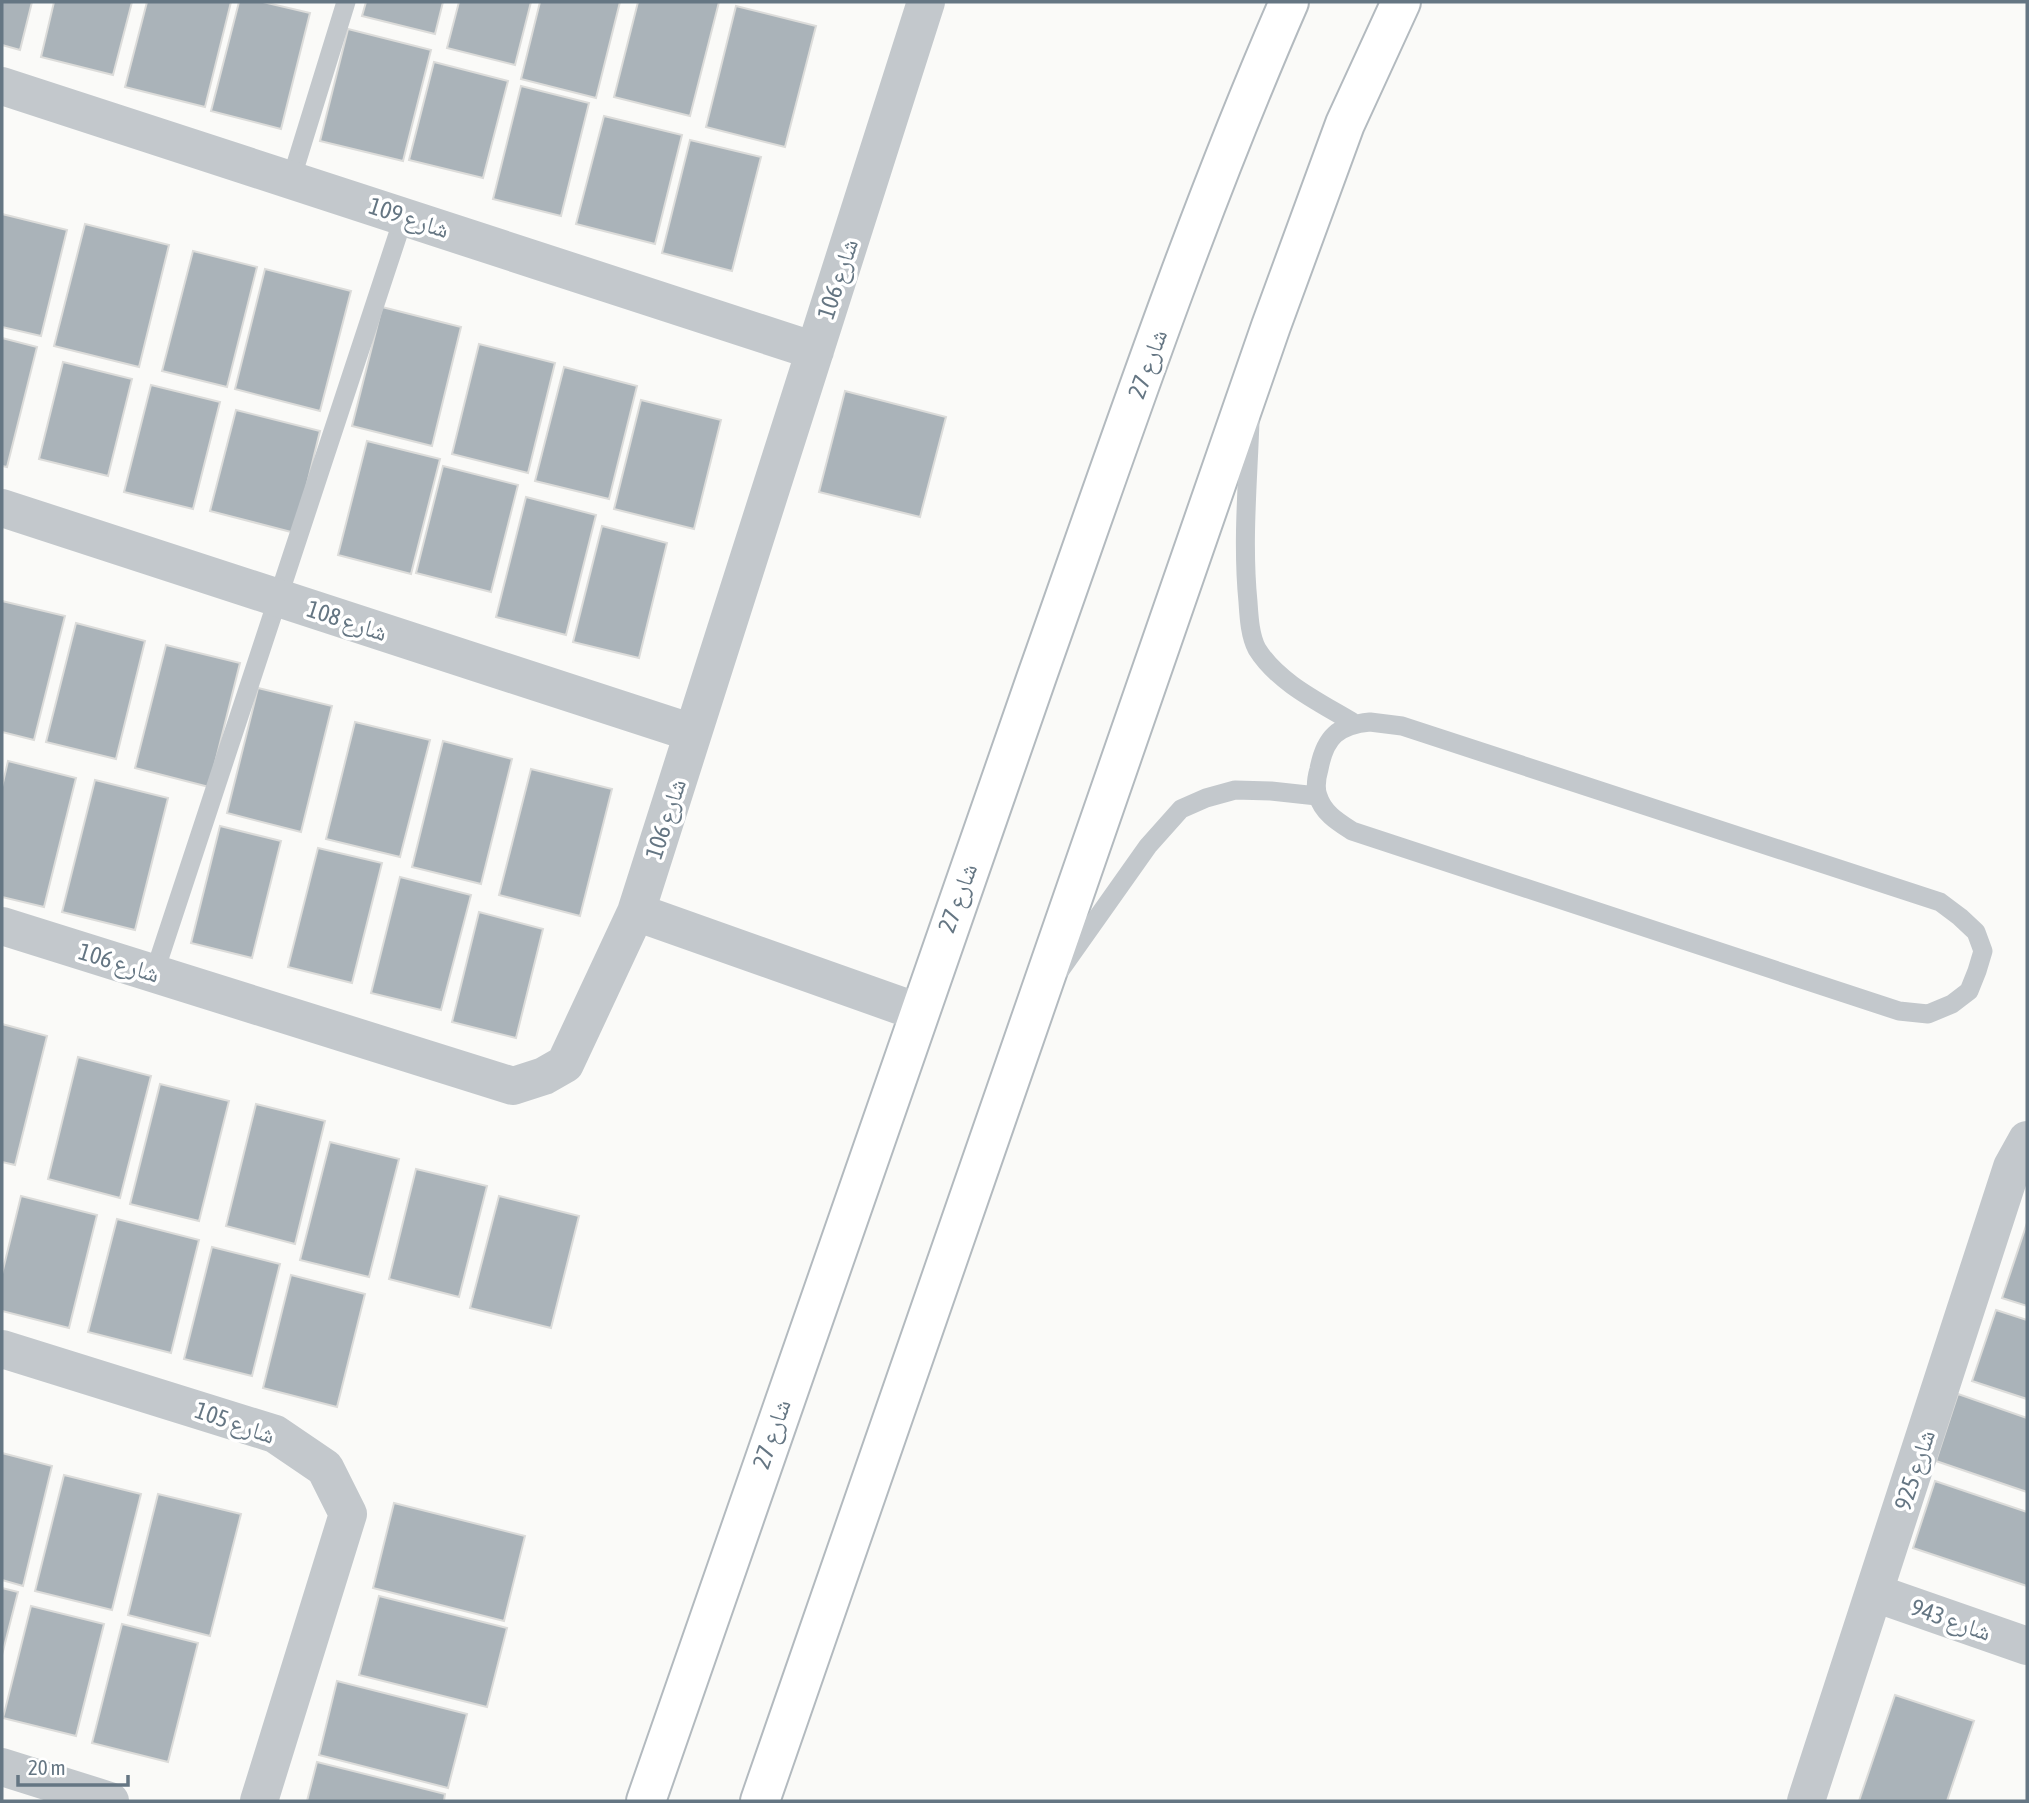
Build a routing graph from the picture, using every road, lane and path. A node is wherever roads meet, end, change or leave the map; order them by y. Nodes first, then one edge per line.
1 (346, 2) edge
2 (926, 2) edge
3 (1289, 2) edge
4 (1401, 2) edge
5 (2, 86) edge
6 (291, 180) junction
7 (404, 216) junction
8 (815, 351) junction
9 (1252, 380) junction
10 (2, 508) edge
11 (278, 598) junction
12 (1354, 723) junction
13 (693, 733) junction
14 (1318, 796) junction
15 (636, 912) junction
16 (2, 926) edge
17 (155, 974) junction
18 (1036, 1004) junction
19 (918, 1012) junction
20 (2027, 1140) edge
21 (2, 1349) edge
22 (1875, 1593) junction
23 (2027, 1646) edge
24 (2, 1766) edge
25 (110, 1801) edge
26 (259, 1801) edge
27 (646, 1801) edge
28 (760, 1801) edge
29 (1806, 1801) edge

1 - 6 lane
2 - 8 street, شارع 106
3 - 19 main road, شارع 27
4 - 9 main road
5 - 6 street, شارع 109
6 - 7 street, شارع 109
7 - 8 street, شارع 109
7 - 11 lane
8 - 13 street, شارع 106
9 - 12 lane
9 - 18 main road
10 - 11 street, شارع 108
11 - 13 street, شارع 108
11 - 17 lane
12 - 14 lane
12 - 14 lane
13 - 15 street, شارع 106
14 - 18 lane
15 - 17 street, شارع 106
15 - 19 street
16 - 17 street, شارع 106
18 - 28 main road
19 - 27 main road, شارع 27
20 - 22 street, شارع 925
21 - 26 street, شارع 105
22 - 23 street, شارع 943
22 - 29 street, شارع 925
24 - 25 street

